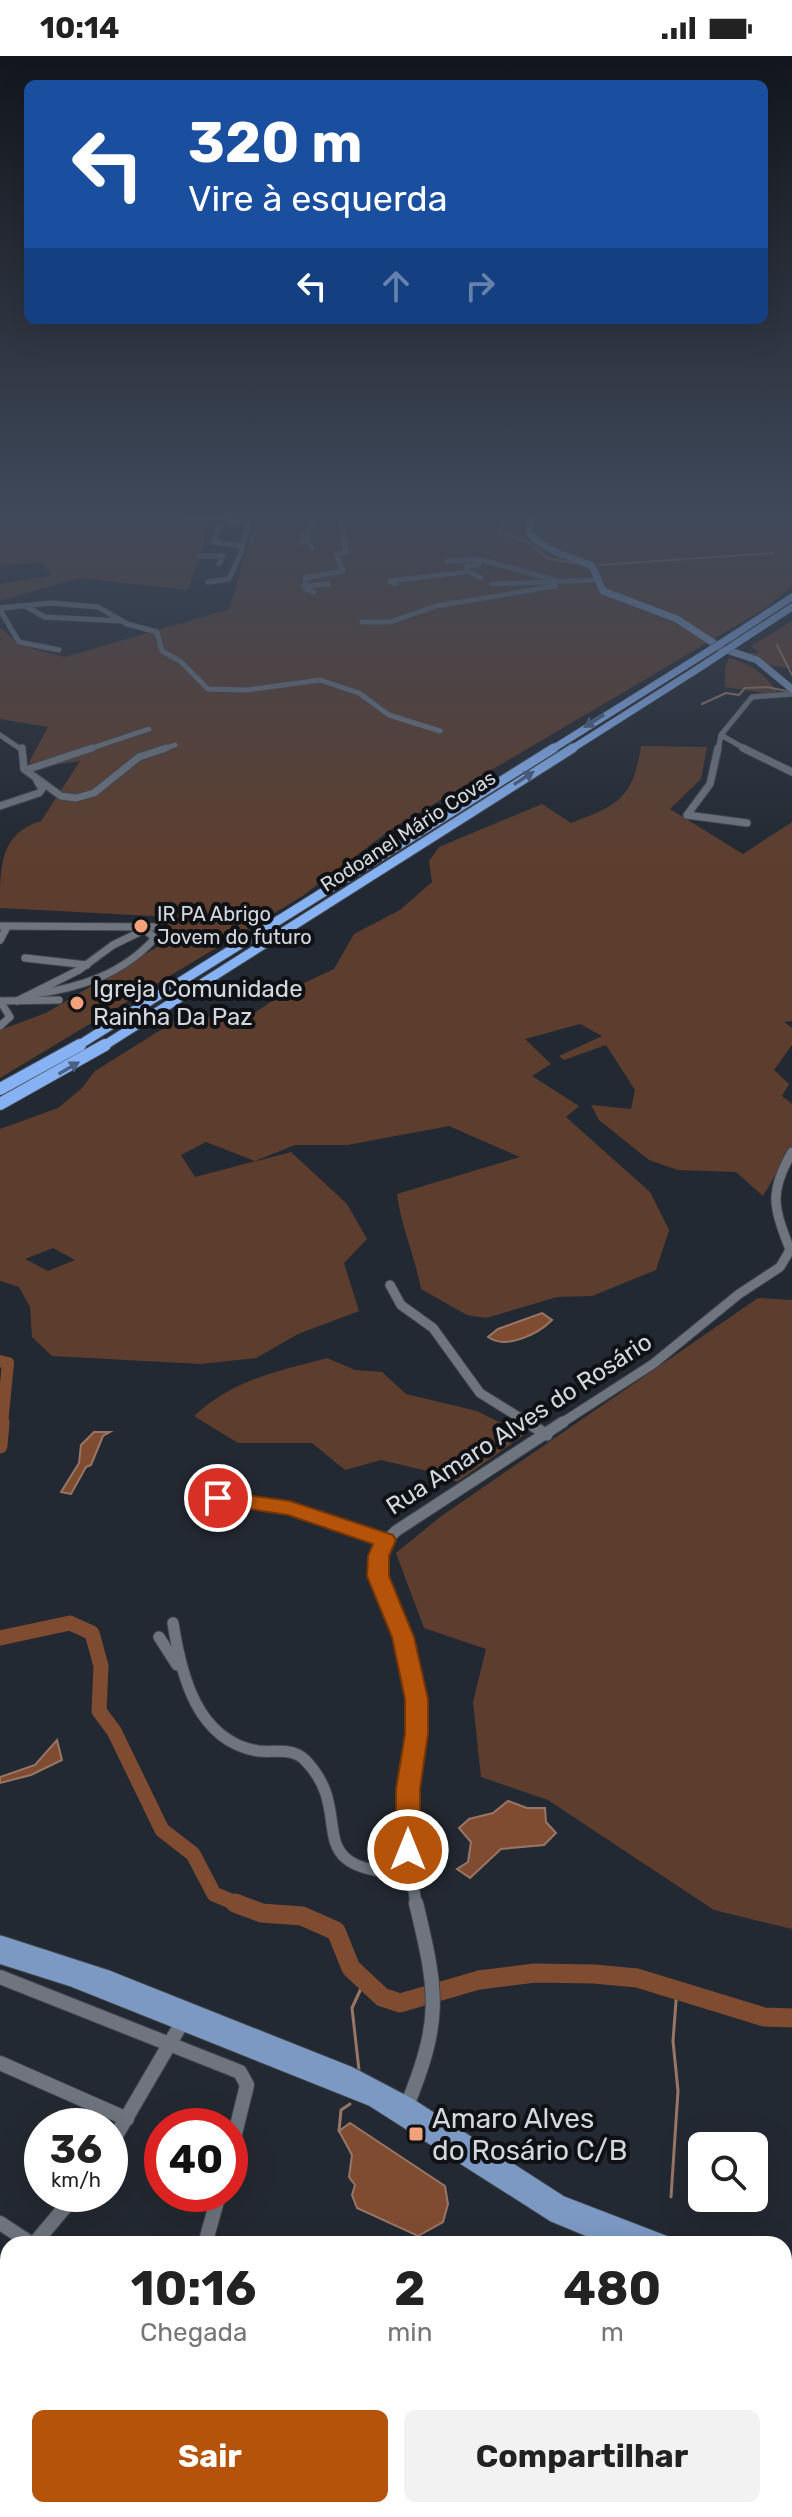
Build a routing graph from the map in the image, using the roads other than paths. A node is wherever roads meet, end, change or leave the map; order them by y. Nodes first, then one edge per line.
1 (13, 631) edge
2 (153, 631) edge
3 (695, 631) edge
4 (740, 631) edge
5 (755, 631) edge
6 (59, 650) dead end
7 (792, 691) edge
8 (149, 729) dead end
9 (440, 731) dead end
10 (0, 735) edge
11 (721, 735) junction
12 (9, 740) junction
13 (175, 745) dead end
14 (0, 747) edge
15 (26, 770) junction
16 (792, 772) edge
17 (37, 778) junction
18 (0, 806) edge
19 (747, 823) dead end
20 (4, 927) edge
21 (160, 927) dead end
22 (142, 928) junction
23 (0, 940) edge
24 (25, 958) dead end
25 (87, 965) junction
26 (34, 994) junction
27 (59, 1000) dead end
28 (0, 1001) edge
29 (17, 1001) junction
30 (0, 1026) edge
31 (0, 1089) edge
32 (0, 1104) edge
33 (792, 1152) edge
34 (390, 1285) dead end
35 (547, 1435) junction
36 (218, 1498) dead end
37 (385, 1540) junction
38 (173, 1623) dead end
39 (159, 1637) dead end
40 (179, 1668) junction
41 (410, 1874) junction
42 (0, 1944) edge
43 (0, 1955) edge
44 (0, 1977) edge
45 (186, 2016) junction
46 (172, 2044) junction
47 (0, 2063) edge
48 (102, 2108) edge
49 (242, 2108) edge
50 (405, 2110) junction
51 (128, 2117) edge
52 (61, 2212) edge
53 (214, 2212) edge
54 (0, 2223) edge
55 (20, 2236) edge
56 (40, 2236) edge
57 (207, 2236) edge
58 (608, 2236) edge
59 (643, 2236) edge

1 - 6 street
2 - 9 street
3 - 7 main road
4 -> 31 highway, Rodoanel Mário Covas, bridge
32 -> 5 highway, Rodoanel Mário Covas, bridge
7 - 11 street
8 - 15 street
10 - 12 street
11 - 16 street
11 - 19 street
12 - 14 street
12 - 15 street
13 - 17 street
15 - 17 street
17 - 18 street
20 - 22 street
20 - 23 street
21 - 22 street
22 - 25 street
22 - 26 street
24 - 25 street
25 - 26 street
26 - 29 street
27 - 29 street
28 - 29 street
28 - 30 street
33 - 35 street, Rua Amaro Alves do Rosário
34 - 35 street
35 - 37 street, Rua Amaro Alves do Rosário
36 - 37 street
37 - 41 street, Rua Amaro Alves do Rosário
38 - 40 street
39 - 40 street
40 - 41 street
41 - 50 street, Rua Amaro Alves do Rosário
42 - 45 main road
43 - 45 main road
44 - 46 street
45 - 46 street
45 - 50 main road
46 - 49 street
46 - 51 street
47 - 48 street
50 - 58 main road
50 - 59 main road
52 - 56 street
53 - 57 street
54 - 55 street

